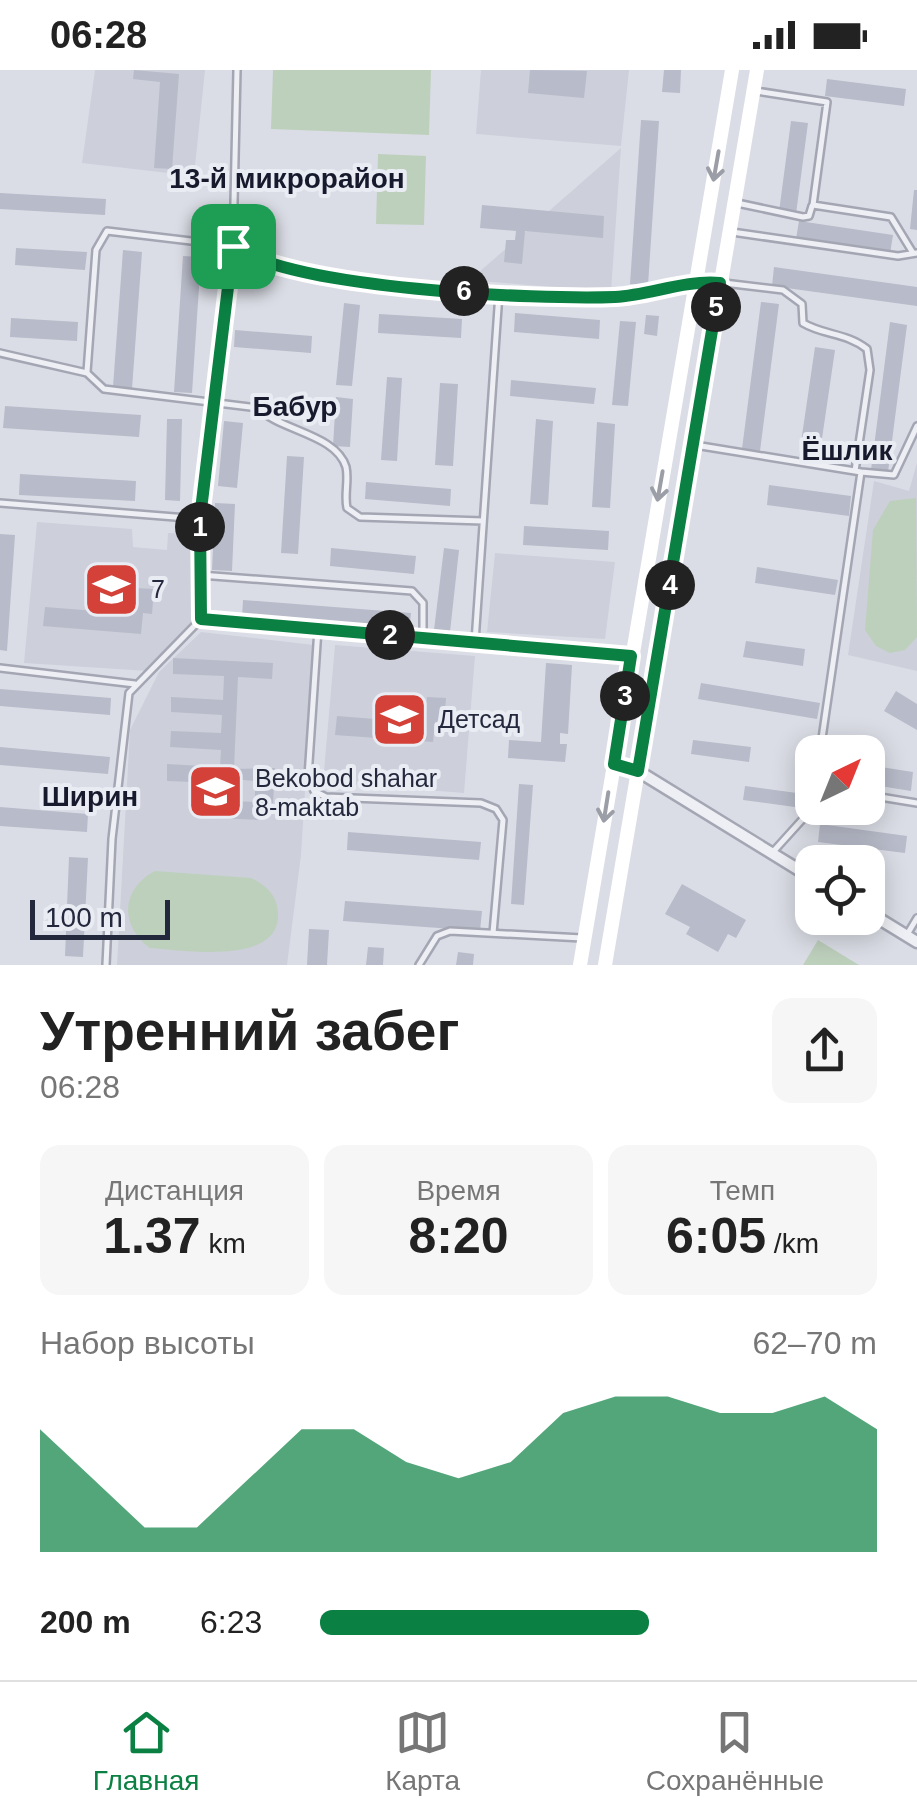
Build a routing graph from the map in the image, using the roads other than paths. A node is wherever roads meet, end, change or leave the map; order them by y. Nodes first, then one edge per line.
1 (237, 70) edge
2 (732, 70) edge
3 (756, 70) edge
4 (753, 90) junction
5 (734, 202) junction
6 (813, 205) junction
7 (729, 232) junction
8 (233, 246) junction
9 (915, 253) edge
10 (696, 281) junction
11 (720, 283) junction
12 (500, 293) junction
13 (0, 353) edge
14 (87, 374) junction
15 (214, 402) junction
16 (917, 429) edge
17 (693, 445) junction
18 (858, 472) junction
19 (0, 502) edge
20 (200, 518) junction
21 (483, 522) junction
22 (200, 575) junction
23 (201, 619) junction
24 (318, 629) junction
25 (423, 638) junction
26 (475, 642) junction
27 (631, 656) junction
28 (658, 658) junction
29 (0, 668) edge
30 (135, 684) junction
31 (822, 735) edge
32 (614, 764) junction
33 (638, 771) junction
34 (885, 798) edge
35 (917, 803) edge
36 (797, 825) edge
37 (772, 853) junction
38 (795, 867) edge
39 (917, 918) edge
40 (885, 922) edge
41 (494, 933) junction
42 (584, 938) junction
43 (912, 939) edge
44 (106, 965) edge
45 (419, 965) edge
46 (580, 965) edge
47 (606, 965) edge

1 - 8 lane
2 -> 10 street
3 - 4 street
4 - 5 street
4 - 6 lane
5 - 6 lane
5 - 7 street
6 - 9 lane
7 - 9 lane
7 - 11 street
8 - 12 lane
8 - 14 lane
8 - 15 lane
10 - 11 street
10 - 12 lane
10 -> 27 street
11 - 17 street
11 - 18 lane
12 - 21 lane
13 - 14 lane
14 - 15 lane
15 - 20 lane
15 - 21 lane
16 - 18 lane
17 - 18 lane
17 - 28 street
18 - 31 lane
19 - 20 lane
20 - 22 lane
21 - 26 lane
22 - 23 lane
22 - 25 lane
23 - 24 lane
23 - 30 lane
24 - 25 lane
24 - 41 lane
25 - 26 lane
26 - 27 lane
27 - 28 street
27 - 32 street
28 - 33 street
29 - 30 lane
30 - 44 lane
32 - 33 street
32 -> 42 street
33 - 37 street
33 - 47 street
34 - 35 lane
36 - 37 lane
37 - 38 street
39 - 43 lane
40 - 43 street
41 - 42 lane
41 - 45 lane
42 - 46 street

